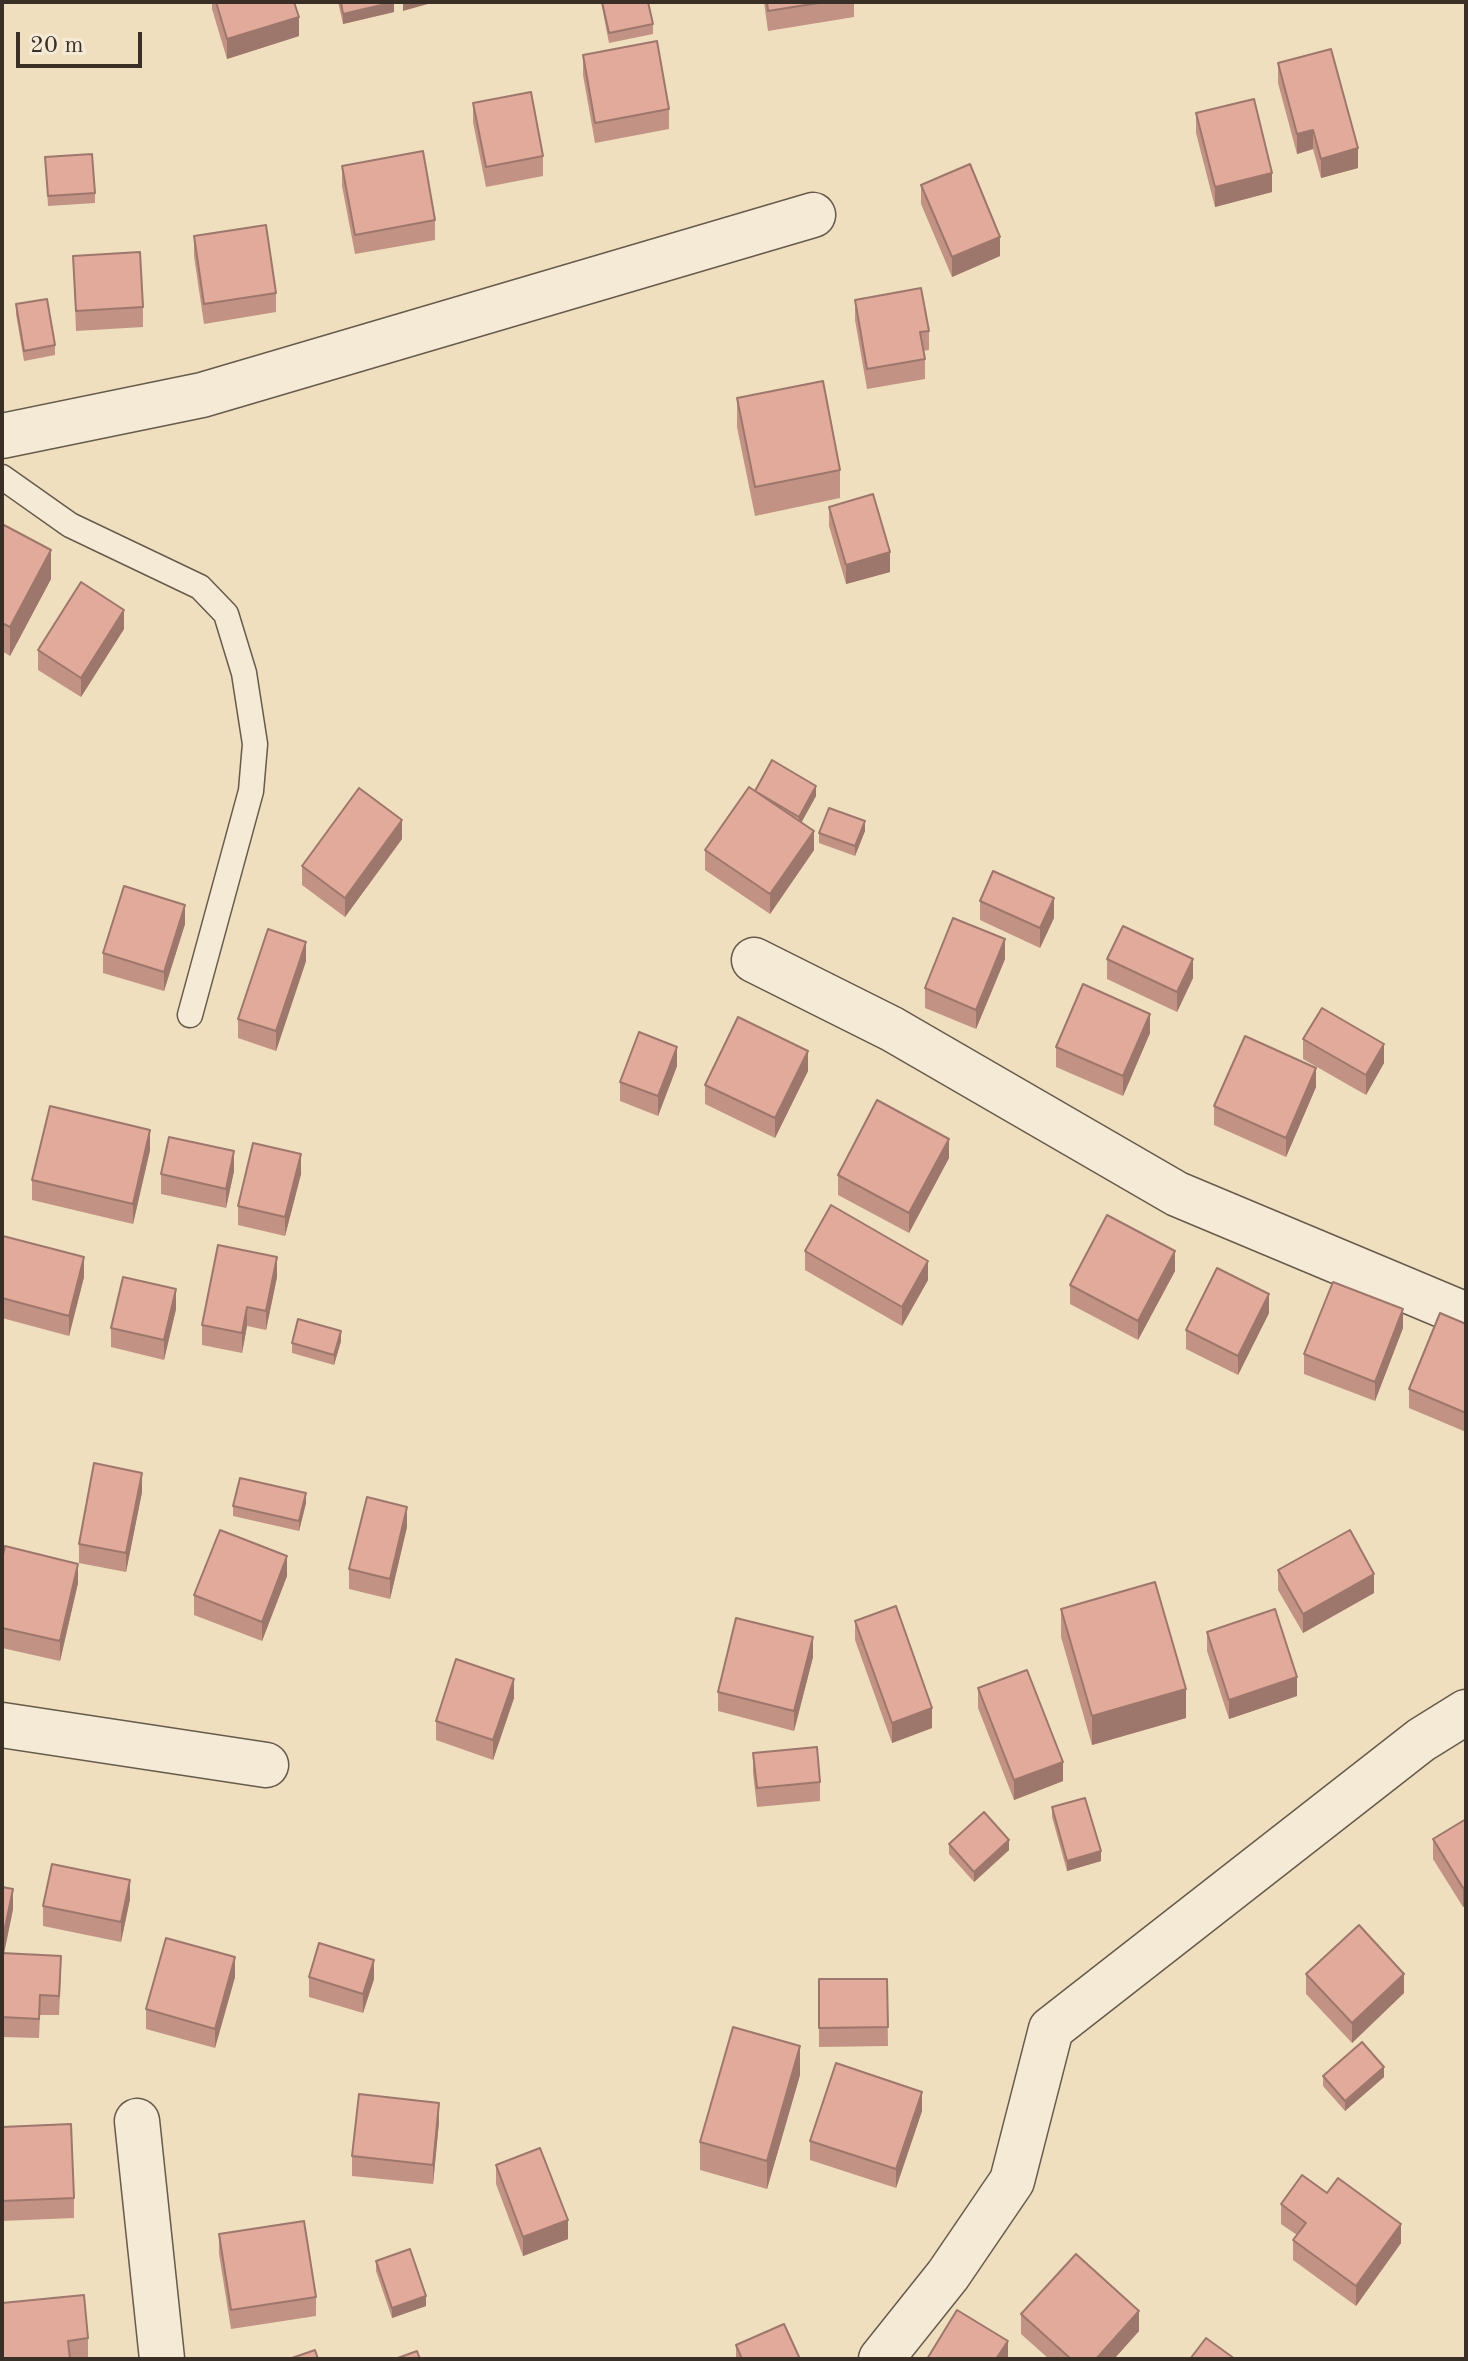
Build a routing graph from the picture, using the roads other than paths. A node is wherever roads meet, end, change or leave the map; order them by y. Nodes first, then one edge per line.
1 (813, 215) dead end
2 (2, 436) edge
3 (2, 477) edge
4 (754, 960) dead end
5 (190, 1015) dead end
6 (1466, 1315) edge
7 (1466, 1712) edge
8 (2, 1725) edge
9 (266, 1765) dead end
10 (137, 2121) dead end
11 (162, 2359) edge
12 (881, 2359) edge

1 - 2 street
3 - 5 lane
4 - 6 street
7 - 12 street
8 - 9 street
10 - 11 street

